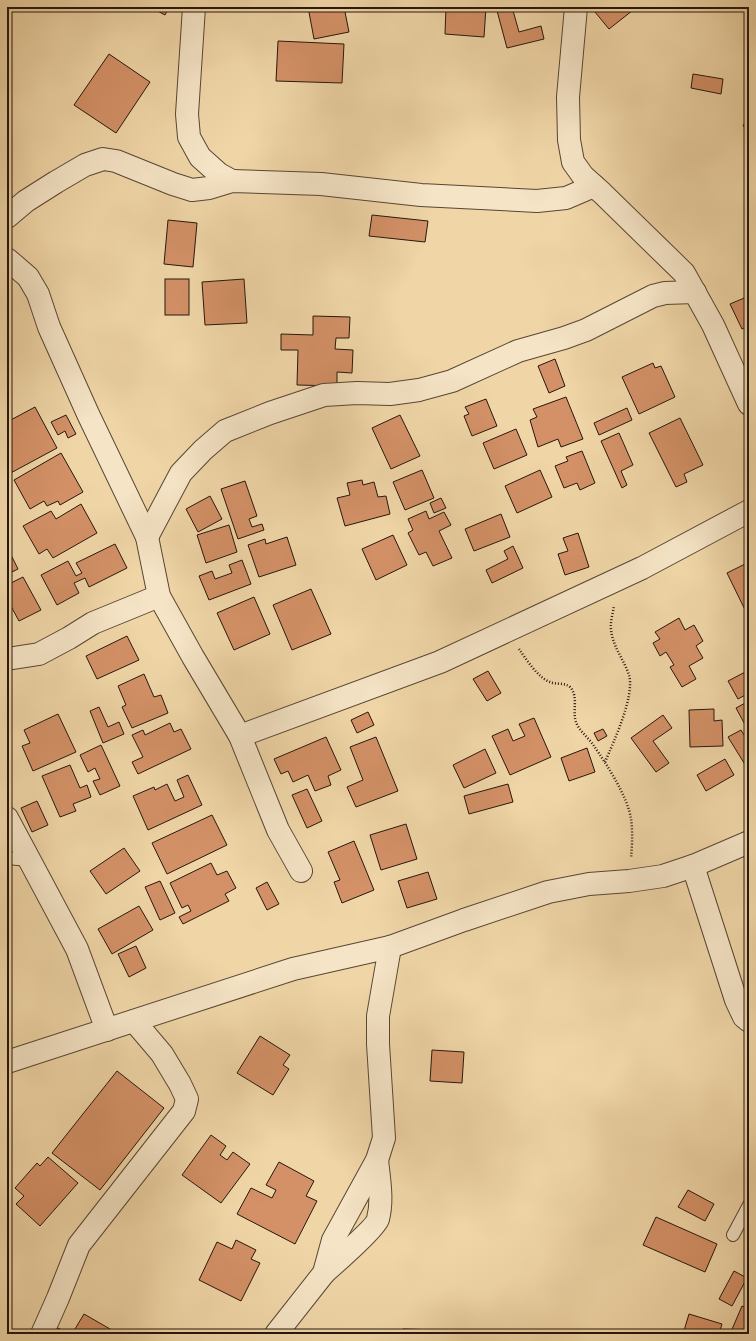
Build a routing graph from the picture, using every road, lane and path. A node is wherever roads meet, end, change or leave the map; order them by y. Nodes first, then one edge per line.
1 (194, 7) edge
2 (576, 7) edge
3 (232, 181) junction
4 (594, 186) junction
5 (7, 217) edge
6 (7, 259) edge
7 (695, 292) junction
8 (749, 404) edge
9 (749, 511) edge
10 (147, 537) junction
11 (617, 580) junction
12 (160, 596) junction
13 (508, 630) junction
14 (7, 659) edge
15 (240, 736) junction
16 (605, 762) junction
17 (7, 818) edge
18 (749, 842) edge
19 (7, 858) edge
20 (29, 860) junction
21 (693, 866) junction
22 (301, 871) dead end
23 (629, 881) junction
24 (390, 947) junction
25 (134, 1021) junction
26 (749, 1021) edge
27 (107, 1030) junction
28 (7, 1062) edge
29 (377, 1160) junction
30 (749, 1206) edge
31 (733, 1235) dead end
32 (324, 1273) junction
33 (42, 1334) edge
34 (276, 1334) edge

1 - 3 street
2 - 4 street
3 - 4 street
3 - 5 street
4 - 7 street
6 - 10 street
7 - 8 street
7 - 10 street
9 - 11 street
10 - 12 street
11 - 13 street
11 - 16 path
12 - 14 street
12 - 15 street
13 - 15 street
13 - 16 path
15 - 22 street
16 - 23 path
17 - 20 street
18 - 21 street
19 - 20 lane
20 - 27 street
21 - 23 street
21 - 26 street
23 - 24 street
24 - 25 street
24 - 29 street
25 - 27 street
25 - 33 street
27 - 28 street
29 - 32 street
29 - 32 street
30 - 31 lane
32 - 34 street

